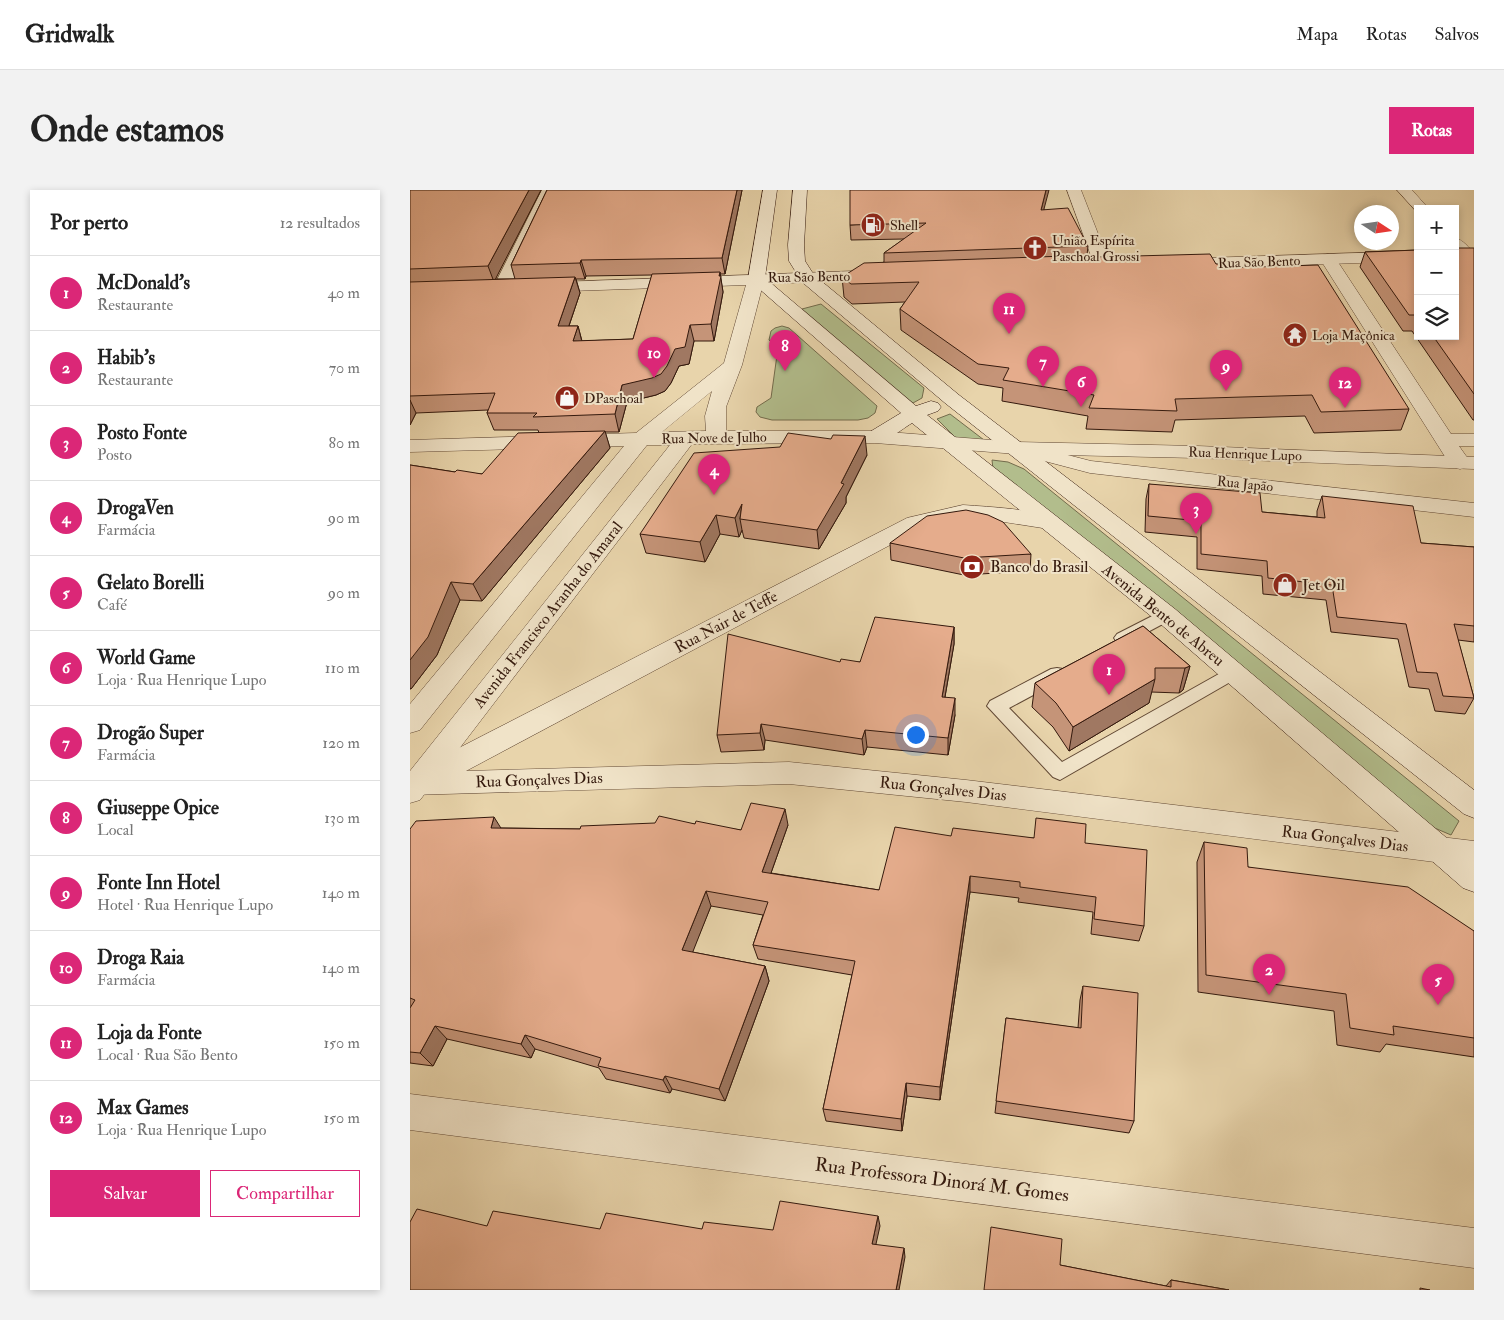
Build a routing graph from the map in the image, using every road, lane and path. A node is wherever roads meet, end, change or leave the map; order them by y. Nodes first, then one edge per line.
1 (549, 190) edge
2 (770, 190) edge
3 (800, 190) edge
4 (1074, 190) edge
5 (1404, 190) edge
6 (1418, 205) edge
7 (1414, 256) edge
8 (1328, 259) junction
9 (1162, 265) edge
10 (1123, 266) edge
11 (1103, 267) junction
12 (1084, 268) edge
13 (896, 275) edge
14 (756, 278) junction
15 (808, 278) junction
16 (502, 288) junction
17 (484, 289) edge
18 (733, 365) junction
19 (952, 399) junction
20 (915, 413) junction
21 (717, 437) junction
22 (875, 437) junction
23 (685, 438) junction
24 (640, 440) junction
25 (1446, 440) junction
26 (1474, 440) edge
27 (949, 444) junction
28 (410, 446) edge
29 (1017, 448) junction
30 (1467, 463) edge
31 (1474, 510) edge
32 (1049, 522) junction
33 (1166, 615) junction
34 (1106, 647) edge
35 (1072, 665) edge
36 (1233, 672) junction
37 (410, 723) edge
38 (412, 787) edge
39 (1474, 806) edge
40 (1439, 850) junction
41 (1474, 854) edge
42 (1474, 879) edge
43 (410, 1112) edge
44 (1474, 1248) edge

1 - 16 street
2 - 14 street
3 - 15 street
4 - 11 street
5 - 6 street
7 - 8 street, Rua São Bento
8 - 9 street, Rua São Bento
8 - 25 street
10 - 11 street
11 - 12 street
13 - 15 street, Rua São Bento
14 - 15 street, Rua São Bento
14 - 16 street, Rua São Bento
14 - 18 street
14 - 20 street, Avenida Bento de Abreu
15 - 19 street
16 - 17 street, Rua São Bento
18 - 21 street
18 - 24 street
19 - 20 street
19 - 29 street
20 - 22 street
20 - 27 street, Avenida Bento de Abreu
21 - 22 street, Rua Nove de Julho
21 - 23 street, Rua Nove de Julho
22 - 27 street, Rua Nove de Julho
23 - 24 street, Rua Nove de Julho
23 - 38 street, Avenida Francisco Aranha do Amaral
24 - 28 street, Rua Nove de Julho
24 - 37 street
25 - 26 street
25 - 30 street
27 - 29 street, Rua Nove de Julho
27 - 32 street, Avenida Bento de Abreu
29 - 30 street, Rua Henrique Lupo
29 - 31 street, Rua Japão
29 - 39 street
32 - 33 street, Avenida Bento de Abreu
32 - 38 street, Rua Nair de Teffe
33 - 34 lane
33 - 36 street, Avenida Bento de Abreu
35 - 36 lane
36 - 40 street, Avenida Bento de Abreu
38 - 40 street, Rua Gonçalves Dias
40 - 41 street, Rua Gonçalves Dias
40 - 42 street, Avenida Bento de Abreu
43 - 44 street, Rua Professora Dinorá M. Gomes

